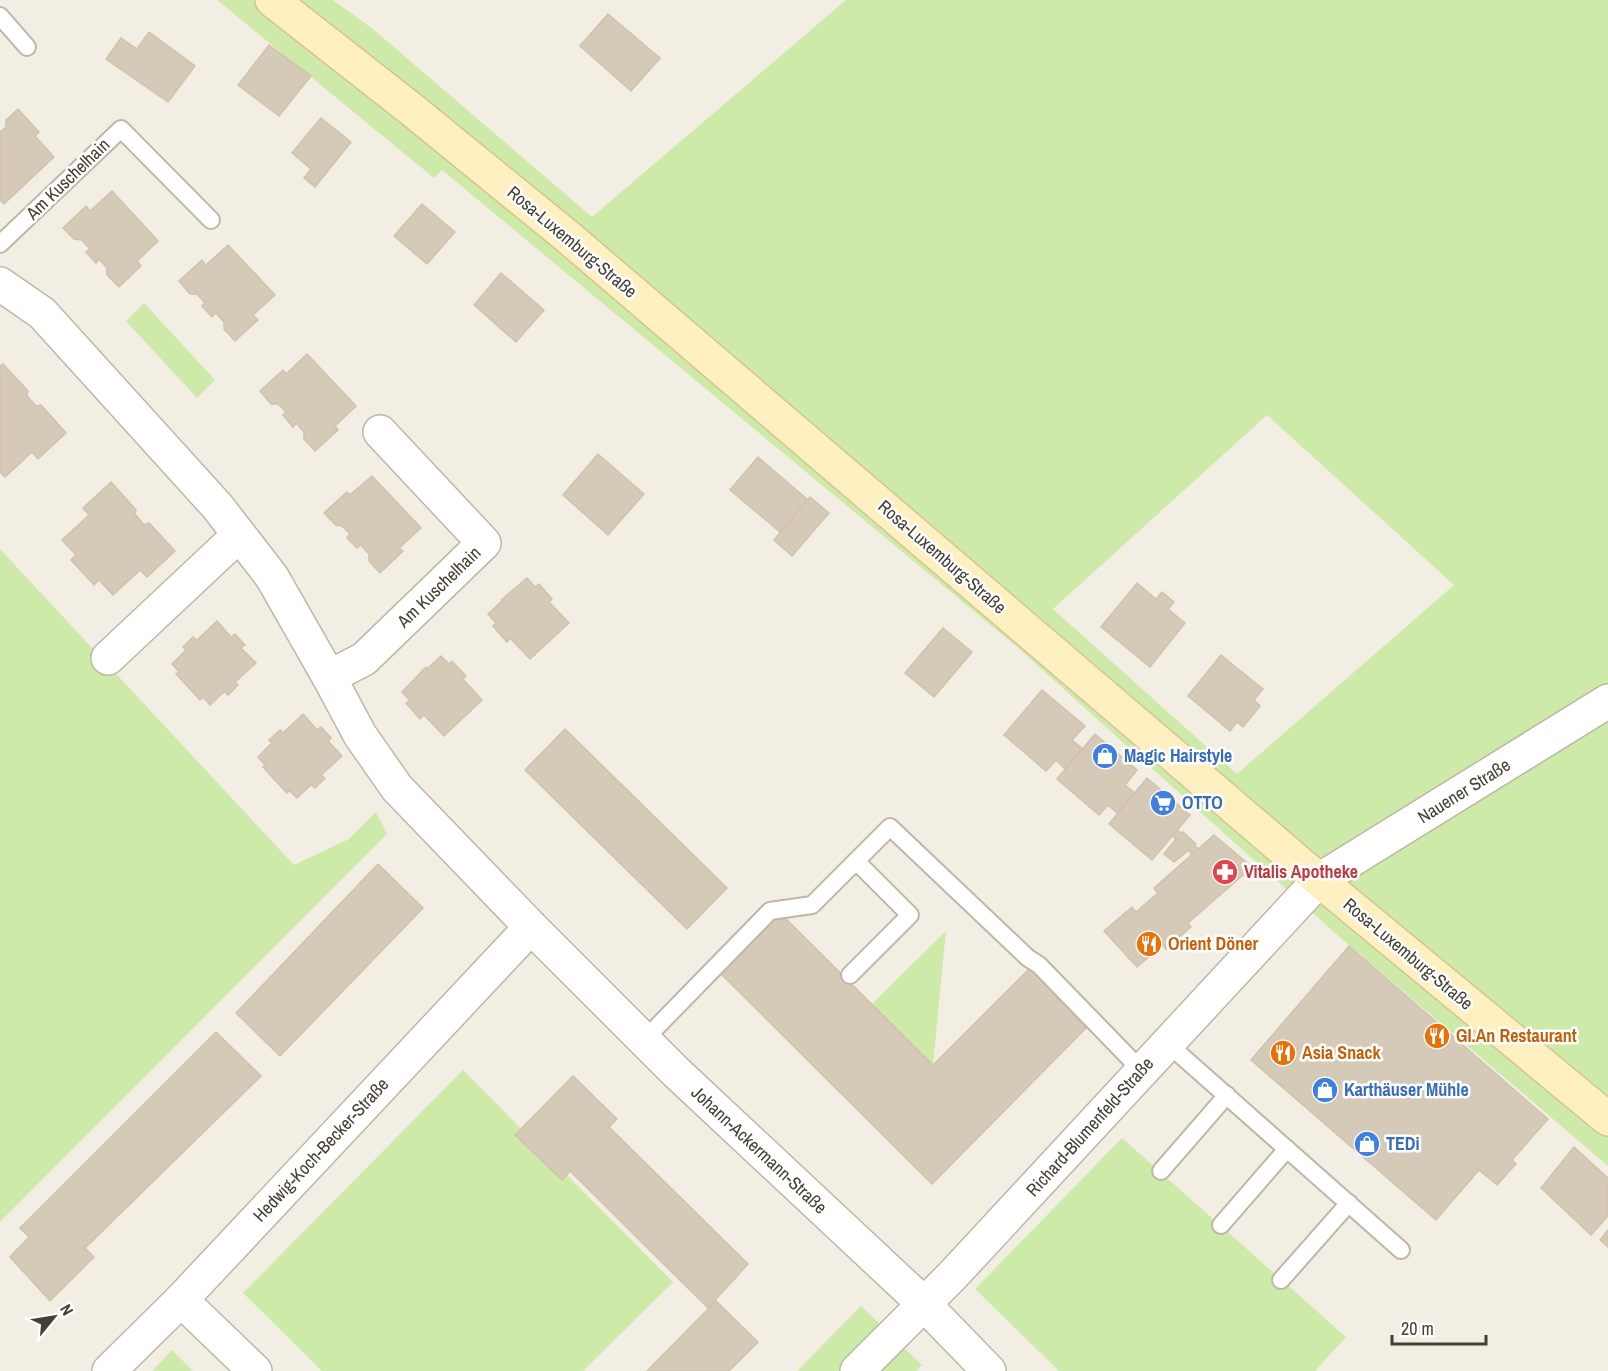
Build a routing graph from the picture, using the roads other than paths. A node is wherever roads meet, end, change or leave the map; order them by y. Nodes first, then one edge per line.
1 (272, 0) edge
2 (0, 16) edge
3 (27, 47) dead end
4 (211, 220) dead end
5 (0, 244) edge
6 (2, 288) edge
7 (380, 432) dead end
8 (239, 535) junction
9 (108, 658) dead end
10 (329, 677) junction
11 (1608, 701) edge
12 (856, 861) junction
13 (1319, 880) junction
14 (531, 927) junction
15 (849, 975) dead end
16 (644, 1040) junction
17 (1167, 1043) junction
18 (1142, 1070) junction
19 (1227, 1095) junction
20 (1608, 1119) edge
21 (1287, 1149) junction
22 (1161, 1171) dead end
23 (1348, 1203) junction
24 (1221, 1225) dead end
25 (1401, 1250) dead end
26 (1281, 1280) dead end
27 (180, 1300) junction
28 (923, 1304) junction
29 (109, 1371) edge
30 (255, 1371) edge
31 (857, 1371) edge
32 (989, 1371) edge

1 - 13 main road, Rosa-Luxemburg-Straße
2 - 3 lane
4 - 5 lane, Am Kuschelhain
6 - 8 street
7 - 10 street, Am Kuschelhain
8 - 9 street
8 - 10 street
10 - 14 street
11 - 13 street, Nauener Straße
12 - 15 lane
12 - 16 lane
12 - 18 lane
13 - 17 street, Richard-Blumenfeld-Straße
13 - 20 main road, Rosa-Luxemburg-Straße
14 - 16 street, Johann-Ackermann-Straße
14 - 27 street, Hedwig-Koch-Becker-Straße
16 - 28 street, Johann-Ackermann-Straße
17 - 18 street, Richard-Blumenfeld-Straße
17 - 19 lane
18 - 28 street, Richard-Blumenfeld-Straße
19 - 21 lane
19 - 22 lane
21 - 23 lane
21 - 24 lane
23 - 25 lane
23 - 26 lane
27 - 29 street, Hedwig-Koch-Becker-Straße
27 - 30 street
28 - 31 street, Richard-Blumenfeld-Straße
28 - 32 street, Johann-Ackermann-Straße

